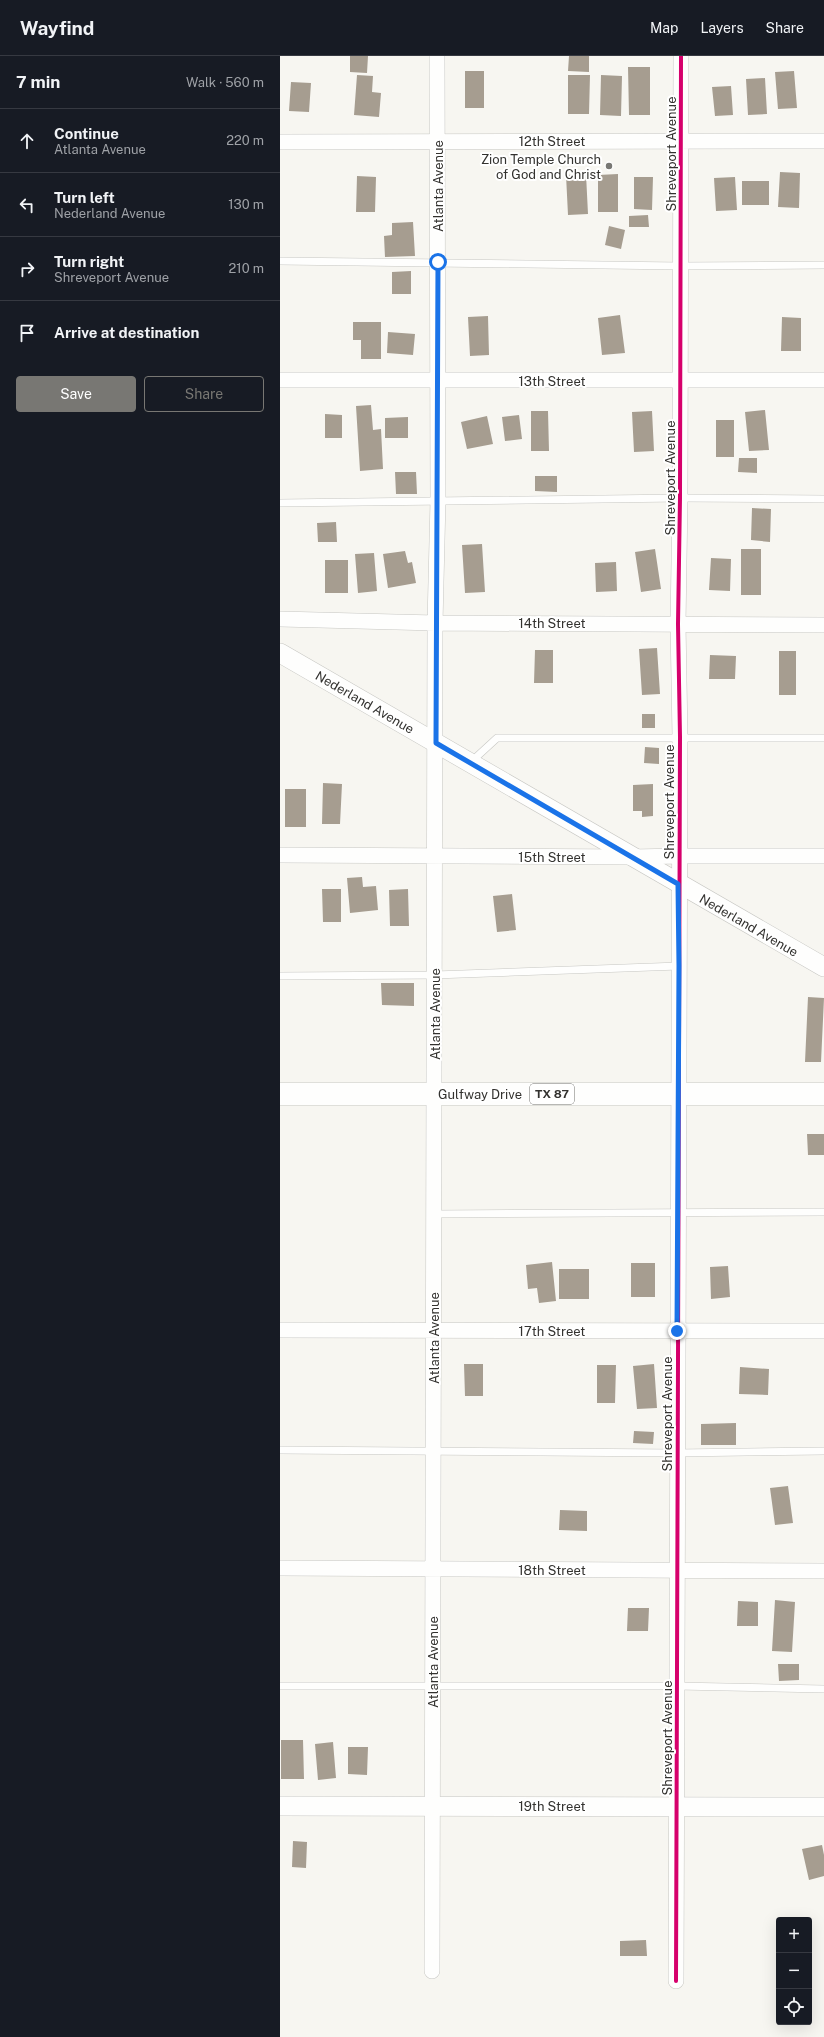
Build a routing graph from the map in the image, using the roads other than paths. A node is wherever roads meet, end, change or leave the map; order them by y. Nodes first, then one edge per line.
1 (437, 56) edge
2 (681, 56) edge
3 (680, 141) junction
4 (824, 141) edge
5 (280, 142) edge
6 (438, 142) junction
7 (280, 261) edge
8 (438, 262) junction
9 (824, 265) edge
10 (680, 266) junction
11 (280, 380) edge
12 (824, 380) edge
13 (438, 381) junction
14 (680, 381) junction
15 (680, 498) junction
16 (824, 499) edge
17 (438, 500) junction
18 (280, 503) edge
19 (280, 619) edge
20 (435, 623) junction
21 (678, 624) junction
22 (824, 624) edge
23 (280, 653) edge
24 (680, 737) junction
25 (824, 738) edge
26 (436, 743) junction
27 (469, 764) junction
28 (280, 856) edge
29 (435, 856) junction
30 (679, 856) junction
31 (824, 856) edge
32 (633, 857) junction
33 (678, 884) junction
34 (679, 966) junction
35 (824, 967) edge
36 (435, 975) junction
37 (280, 976) edge
38 (280, 1094) edge
39 (435, 1094) junction
40 (678, 1094) junction
41 (824, 1094) edge
42 (824, 1212) edge
43 (677, 1213) junction
44 (435, 1214) junction
45 (280, 1330) edge
46 (434, 1330) junction
47 (677, 1331) junction
48 (824, 1331) edge
49 (280, 1450) edge
50 (824, 1451) edge
51 (434, 1452) junction
52 (677, 1453) junction
53 (280, 1568) edge
54 (433, 1569) junction
55 (677, 1571) junction
56 (824, 1571) edge
57 (280, 1686) edge
58 (434, 1686) junction
59 (677, 1686) junction
60 (824, 1689) edge
61 (280, 1806) edge
62 (432, 1806) junction
63 (677, 1806) junction
64 (824, 1807) edge
65 (432, 1971) dead end
66 (676, 1981) dead end

1 - 6 street, Atlanta Avenue
2 - 3 street, Shreveport Avenue
3 - 4 street, 12th Street
3 - 6 street, 12th Street
3 - 10 street, Shreveport Avenue
5 - 6 street, 12th Street
6 - 8 street, Atlanta Avenue
7 - 8 lane
8 - 10 lane
8 - 13 street, Atlanta Avenue
9 - 10 lane
10 - 14 street, Shreveport Avenue
11 - 13 street, 13th Street
12 - 14 street, 13th Street
13 - 14 street, 13th Street
13 - 17 street, Atlanta Avenue
14 - 15 street, Shreveport Avenue
15 - 16 lane
15 - 17 lane
15 - 21 street, Shreveport Avenue
17 - 18 lane
17 - 20 street, Atlanta Avenue
19 - 20 street, 14th Street
20 - 21 street, 14th Street
20 - 26 street, Atlanta Avenue
21 - 22 street, 14th Street
21 - 24 street, Shreveport Avenue
23 - 26 street, Nederland Avenue
24 - 25 lane
24 - 27 lane
24 - 30 street, Shreveport Avenue
26 - 27 street, Nederland Avenue
26 - 29 street, Atlanta Avenue
27 - 32 street, Nederland Avenue
28 - 29 street, 15th Street
29 - 32 street, 15th Street
29 - 36 street, Atlanta Avenue
30 - 31 street, 15th Street
30 - 32 street, 15th Street
30 - 33 street, Shreveport Avenue
32 - 33 street, Nederland Avenue
33 - 34 street, Shreveport Avenue
33 - 35 street, Nederland Avenue
34 - 36 lane
34 - 40 street, Shreveport Avenue
36 - 37 lane
36 - 39 street, Atlanta Avenue
38 - 39 main road, Gulfway Drive / TX 87
39 - 40 main road, Gulfway Drive / TX 87
39 - 44 street, Atlanta Avenue
40 - 41 main road, Gulfway Drive / TX 87
40 - 43 street, Shreveport Avenue
42 - 43 lane
43 - 44 lane
43 - 47 street, Shreveport Avenue
44 - 46 street, Atlanta Avenue
45 - 46 street, 17th Street
46 - 47 street, 17th Street
46 - 51 street, Atlanta Avenue
47 - 48 street, 17th Street
47 - 52 street, Shreveport Avenue
49 - 51 lane
50 - 52 lane
51 - 52 lane
51 - 54 street, Atlanta Avenue
52 - 55 street, Shreveport Avenue
53 - 54 street, 18th Street
54 - 55 street, 18th Street
54 - 58 street, Atlanta Avenue
55 - 56 street, 18th Street
55 - 59 street, Shreveport Avenue
57 - 58 lane
58 - 59 lane
58 - 62 street, Atlanta Avenue
59 - 60 lane
59 - 63 street, Shreveport Avenue
61 - 62 street, 19th Street
62 - 63 street, 19th Street
62 - 65 street, Atlanta Avenue
63 - 64 street, 19th Street
63 - 66 street, Shreveport Avenue

